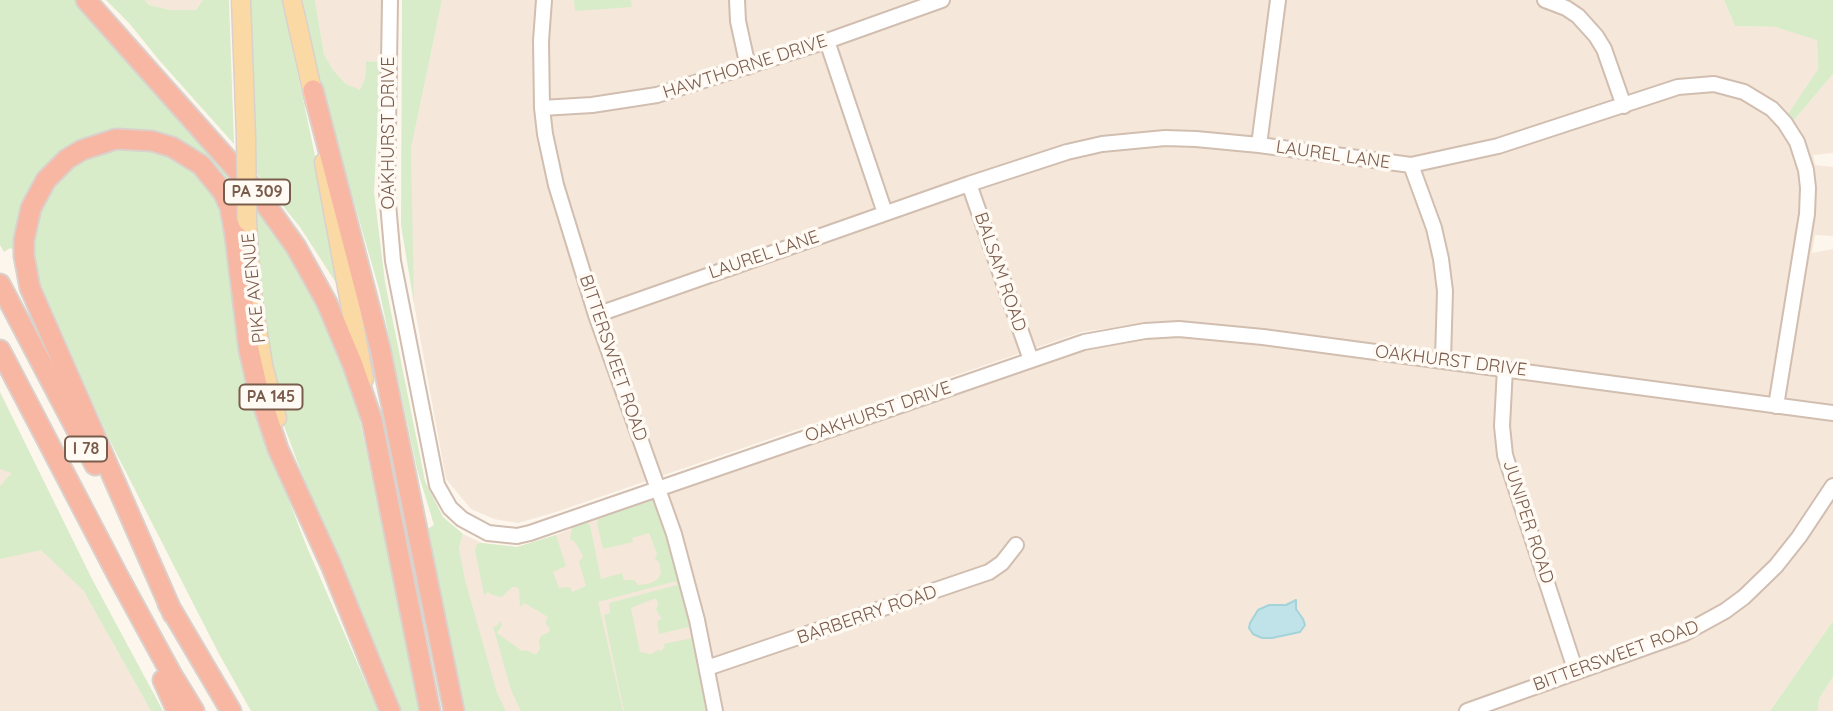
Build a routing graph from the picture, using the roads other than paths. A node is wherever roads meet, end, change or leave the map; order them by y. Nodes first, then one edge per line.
1 (86, 0) edge
2 (241, 0) edge
3 (292, 0) edge
4 (390, 0) edge
5 (544, 0) edge
6 (737, 0) edge
7 (942, 0) edge
8 (1278, 0) edge
9 (1545, 0) edge
10 (827, 41) junction
11 (748, 67) junction
12 (313, 90) junction
13 (1624, 106) junction
14 (542, 108) junction
15 (1259, 145) junction
16 (1411, 165) junction
17 (969, 184) junction
18 (885, 213) junction
19 (0, 284) edge
20 (596, 315) junction
21 (0, 350) edge
22 (1031, 360) junction
23 (1443, 360) junction
24 (1505, 368) junction
25 (1776, 406) junction
26 (1833, 413) edge
27 (372, 420) junction
28 (1833, 486) edge
29 (659, 487) junction
30 (1016, 545) dead end
31 (331, 565) junction
32 (118, 576) junction
33 (173, 614) junction
34 (707, 668) junction
35 (1576, 672) junction
36 (177, 711) edge
37 (194, 711) edge
38 (231, 711) edge
39 (390, 711) edge
40 (430, 711) edge
41 (454, 711) edge
42 (715, 711) edge
43 (1467, 711) edge

1 - 27 highway, PA 309
2 - 31 main road, PIKE AVENUE / PA 145, bridge
3 - 12 main road
4 - 29 street, OAKHURST DRIVE
5 - 14 street, BITTERSWEET ROAD
6 - 11 street
7 - 10 street, HAWTHORNE DRIVE
8 - 15 street
9 - 13 street
10 - 11 street, HAWTHORNE DRIVE
10 - 18 street
11 - 14 street, HAWTHORNE DRIVE
12 - 27 main road
12 - 41 highway
13 - 16 street, LAUREL LANE
13 - 25 street, LAUREL LANE
14 - 20 street, BITTERSWEET ROAD
15 - 16 street, LAUREL LANE
15 - 17 street, LAUREL LANE
16 - 23 street
17 - 18 street, LAUREL LANE
17 - 22 street, BALSAM ROAD
18 - 20 street, LAUREL LANE
19 - 33 highway, I 78
20 - 29 street, BITTERSWEET ROAD
21 - 32 highway, I 78
22 - 23 street, OAKHURST DRIVE
22 - 29 street, OAKHURST DRIVE
23 - 24 street, OAKHURST DRIVE
24 - 25 street, OAKHURST DRIVE
24 - 35 street, JUNIPER ROAD
25 - 26 street, OAKHURST DRIVE
27 - 40 highway, PA 309
28 - 35 street, BITTERSWEET ROAD
29 - 34 street, BITTERSWEET ROAD
30 - 34 street, BARBERRY ROAD
31 - 33 highway
31 - 39 highway, PA 145
32 - 36 highway
32 - 37 highway, I 78
33 - 38 highway, I 78
34 - 42 street, BITTERSWEET ROAD
35 - 43 street, BITTERSWEET ROAD

